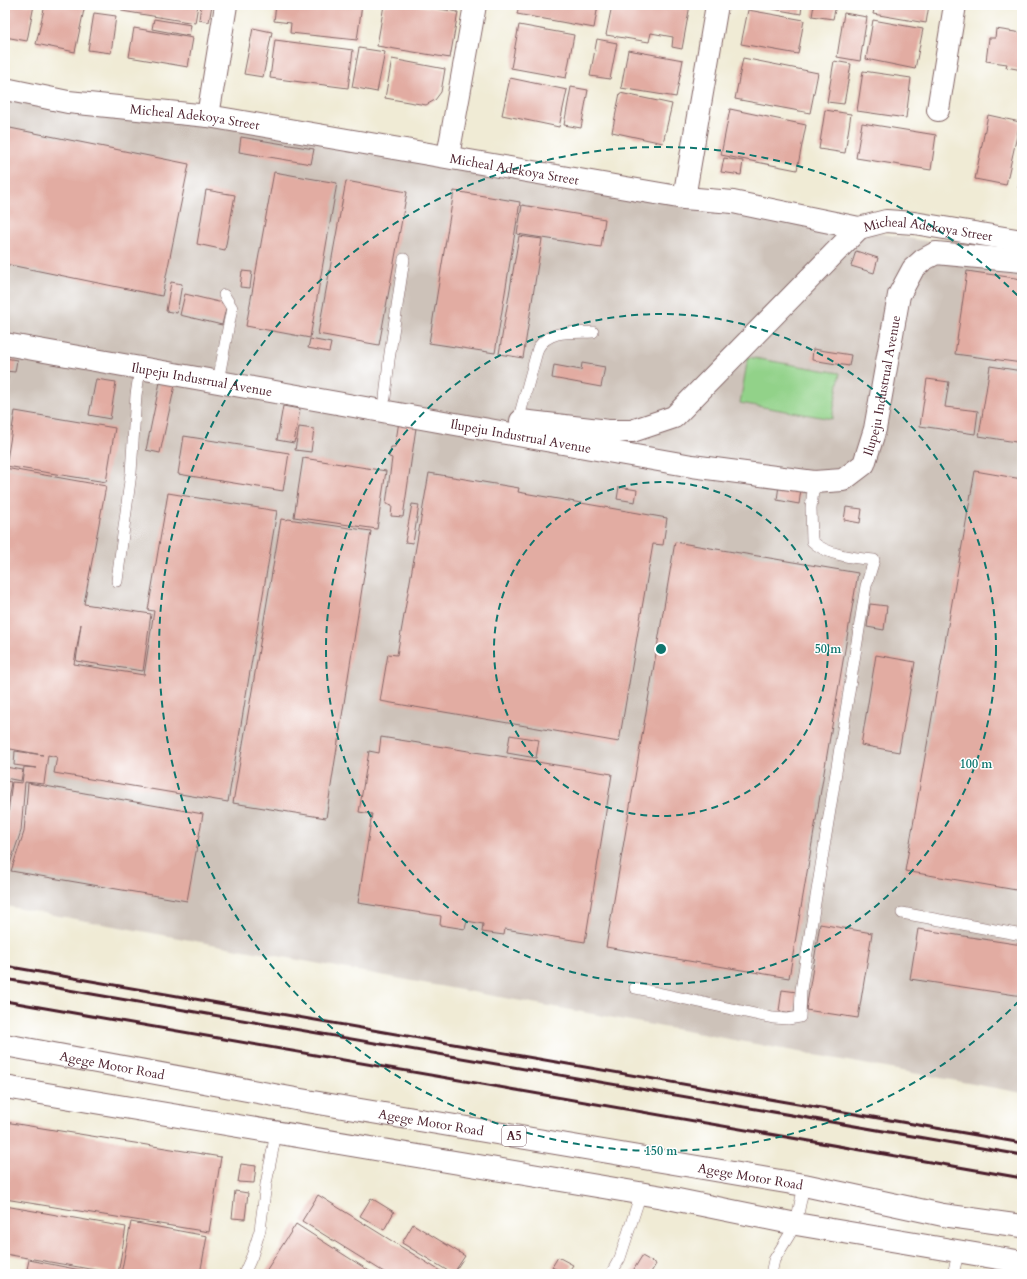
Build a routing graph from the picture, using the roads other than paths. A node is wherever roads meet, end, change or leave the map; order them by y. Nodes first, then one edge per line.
1 (226, 5) edge
2 (475, 5) edge
3 (717, 5) edge
4 (955, 5) edge
5 (5, 89) edge
6 (938, 110) dead end
7 (208, 116) junction
8 (448, 156) junction
9 (684, 198) junction
10 (859, 228) junction
11 (1022, 241) edge
12 (404, 259) dead end
13 (1022, 261) edge
14 (224, 295) dead end
15 (900, 296) joint
16 (5, 330) edge
17 (593, 332) dead end
18 (5, 344) edge
19 (140, 368) junction
20 (220, 371) junction
21 (385, 398) junction
22 (518, 421) junction
23 (814, 482) junction
24 (117, 581) dead end
25 (902, 913) dead end
26 (1022, 935) edge
27 (635, 988) dead end
28 (5, 1046) edge
29 (5, 1087) edge
30 (276, 1133) junction
31 (804, 1185) junction
32 (641, 1193) junction
33 (796, 1224) junction
34 (1022, 1226) edge
35 (959, 1250) junction
36 (1022, 1262) edge
37 (244, 1274) edge
38 (611, 1274) edge
39 (771, 1274) edge
40 (953, 1274) edge

1 - 7 main road
2 - 8 main road
3 - 9 main road
4 - 6 main road
5 - 7 main road, Micheal Adekoya Street
7 - 8 main road, Micheal Adekoya Street
8 - 9 main road, Micheal Adekoya Street
9 - 10 main road, Micheal Adekoya Street
10 - 11 main road, Micheal Adekoya Street
10 - 22 main road, Ilupeju Industrual Avenue
12 - 21 lane
13 - 15 main road, Micheal Adekoya Street
14 - 20 lane
15 - 23 main road, Ilupeju Industrual Avenue
16 - 20 main road, Ilupeju Industrual Avenue
17 - 22 lane
18 - 19 main road, Ilupeju Industrual Avenue
19 - 23 main road, Ilupeju Industrual Avenue
19 - 24 lane
20 - 21 main road, Ilupeju Industrual Avenue
21 - 22 main road, Ilupeju Industrual Avenue
23 - 27 lane
25 - 26 lane
28 - 31 main road, Agege Motor Road / A5
29 - 30 main road
30 - 32 main road
30 - 37 lane
31 - 33 lane
31 - 34 main road, Agege Motor Road / A5
32 - 33 main road
32 - 38 lane
33 - 35 main road
33 - 39 lane
35 - 36 main road
35 - 40 lane

